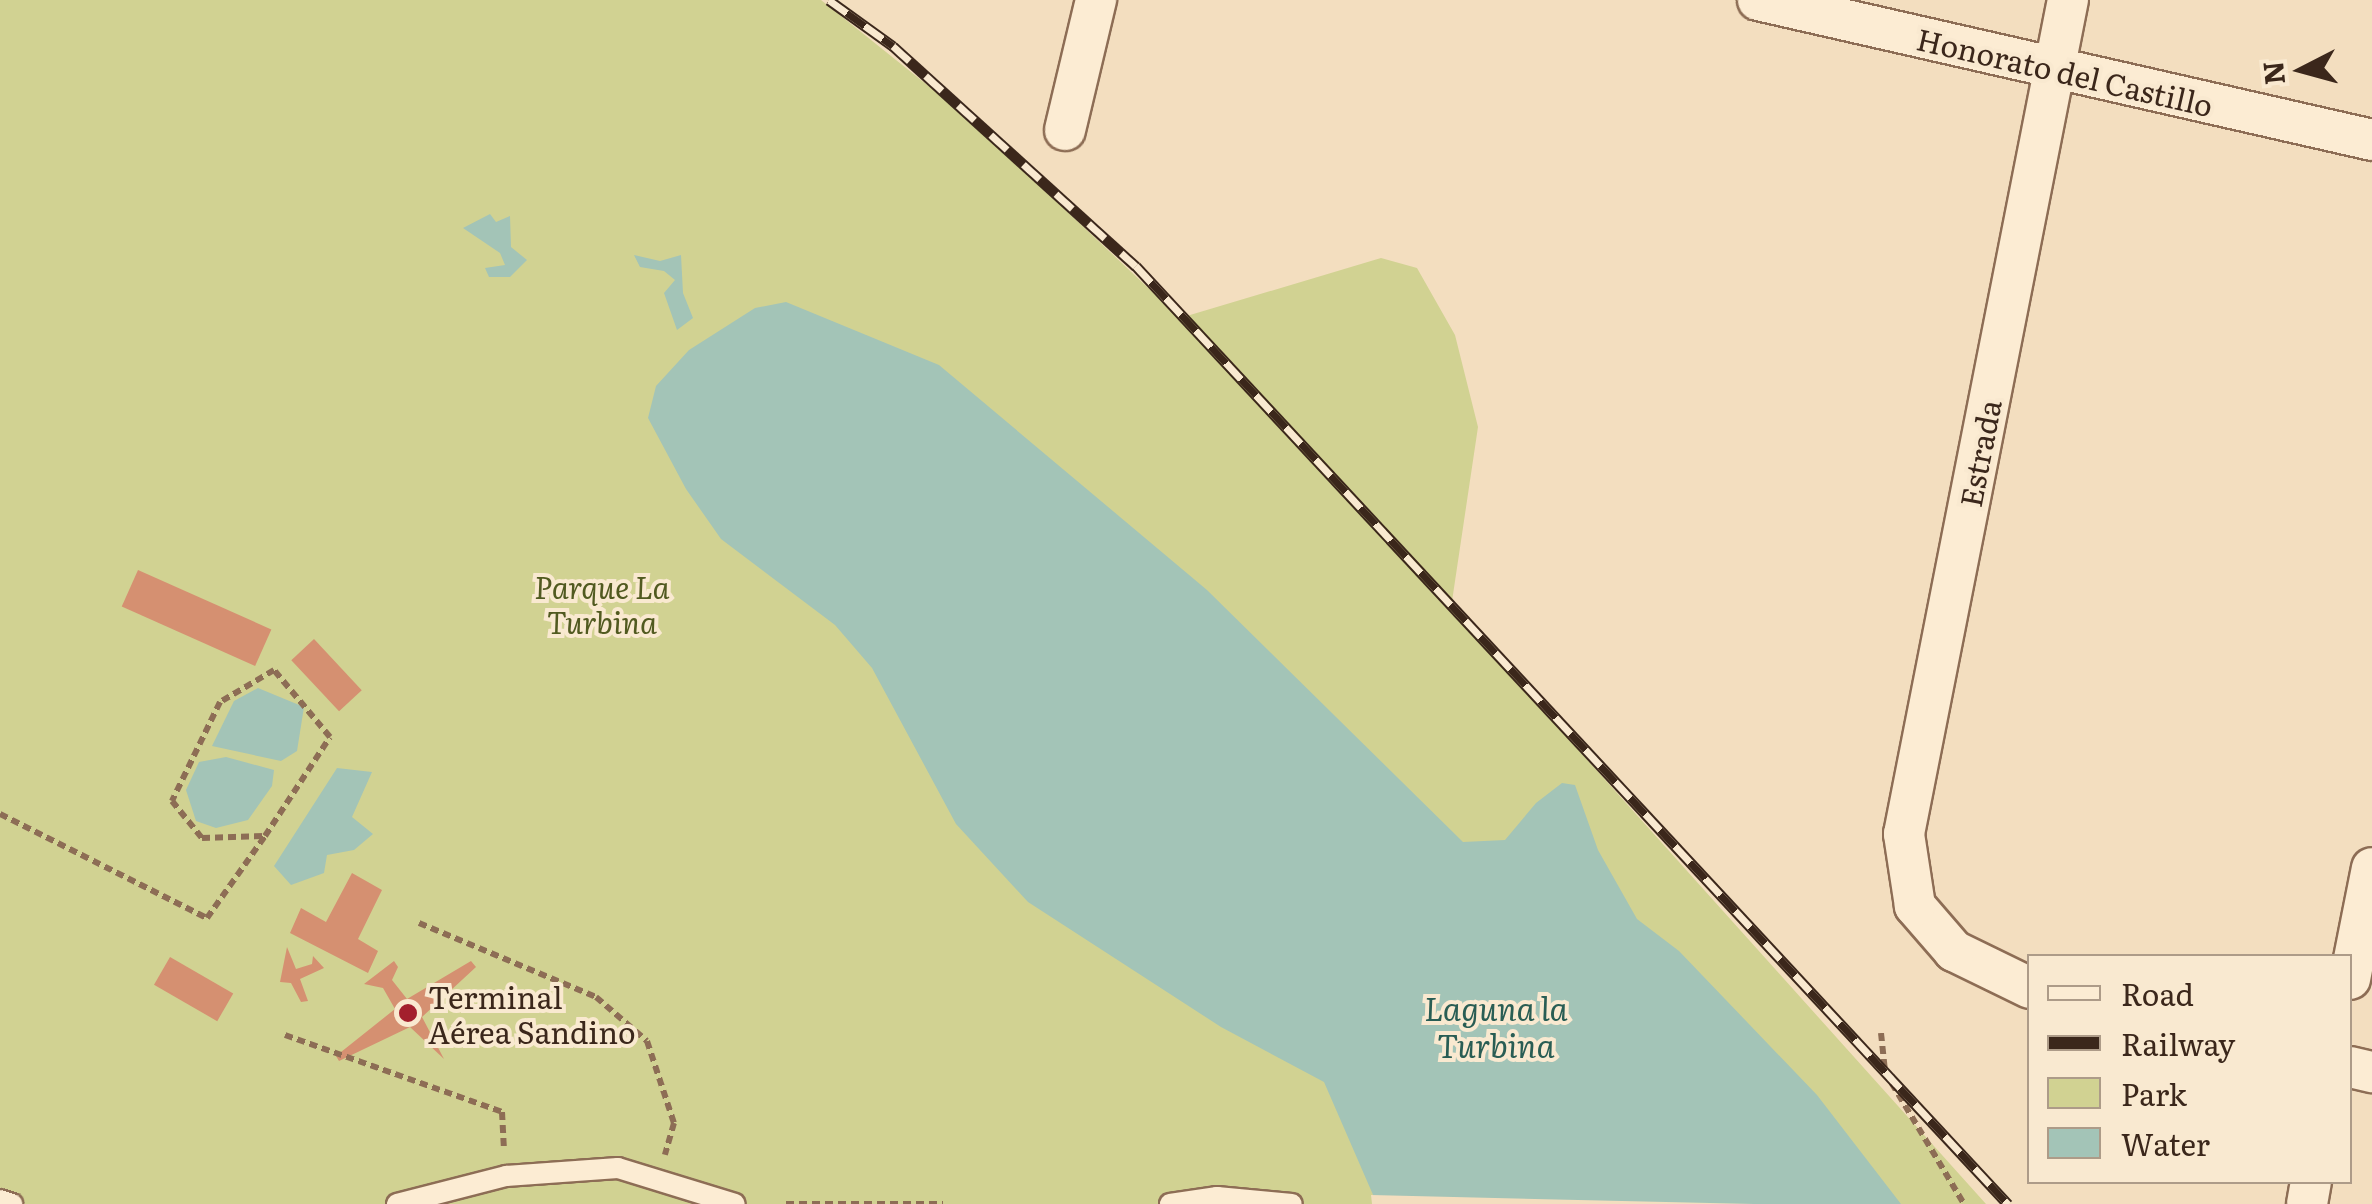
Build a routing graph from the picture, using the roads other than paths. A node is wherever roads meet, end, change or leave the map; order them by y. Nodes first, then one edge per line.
1 (1096, 0) edge
2 (1758, 0) edge
3 (2068, 0) edge
4 (2055, 70) junction
5 (1065, 130) dead end
6 (2372, 140) edge
7 (2372, 868) edge
8 (2352, 969) edge
9 (2027, 987) edge
10 (0, 1200) edge
11 (12, 1204) edge
12 (397, 1204) edge
13 (735, 1204) edge
14 (1170, 1204) edge
15 (1292, 1204) edge

1 - 5 street
2 - 4 street, Honorato del Castillo
3 - 4 street, Estrada
4 - 6 street, Honorato del Castillo
4 - 9 street, Estrada
7 - 8 street
10 - 11 lane
12 - 13 lane
14 - 15 lane

